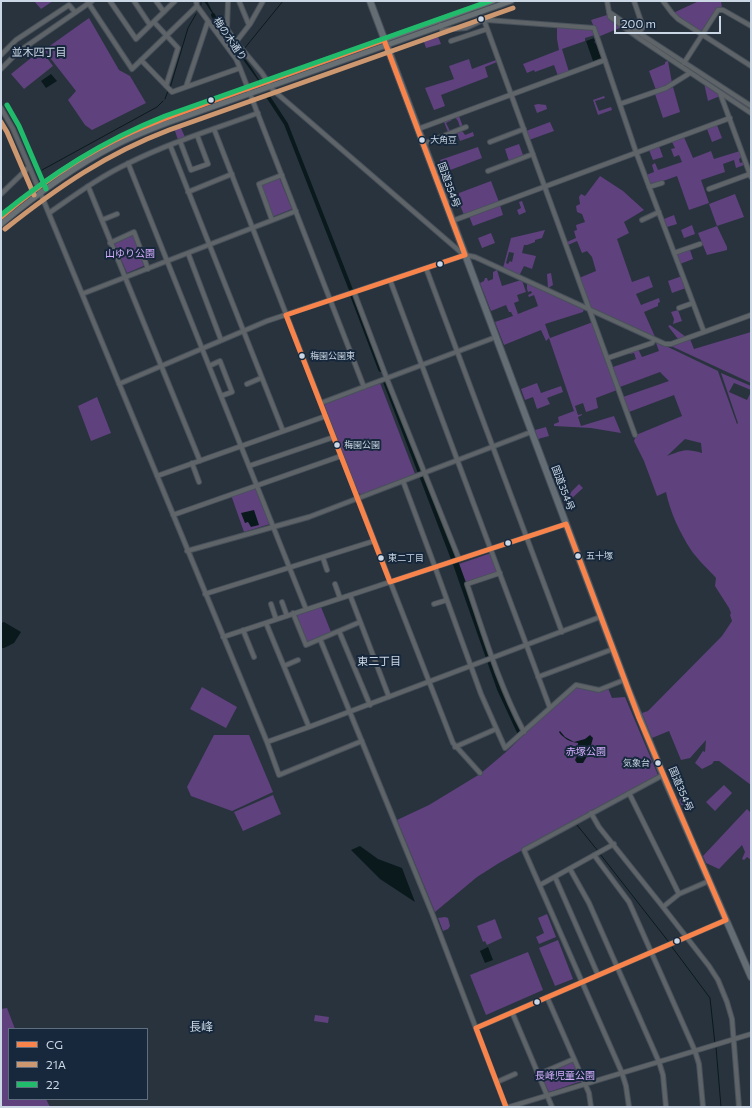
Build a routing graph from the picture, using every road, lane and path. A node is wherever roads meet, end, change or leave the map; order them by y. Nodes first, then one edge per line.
1 (110, 1) edge
2 (134, 1) edge
3 (156, 1) edge
4 (175, 1) edge
5 (196, 1) edge
6 (228, 1) edge
7 (239, 1) edge
8 (263, 1) edge
9 (370, 1) edge
10 (494, 1) edge
11 (607, 1) edge
12 (634, 1) edge
13 (663, 1) edge
14 (89, 2) edge
15 (507, 2) edge
16 (197, 6) junction
17 (76, 12) junction
18 (164, 12) junction
19 (609, 12) junction
20 (484, 20) junction
21 (208, 21) junction
22 (439, 23) junction
23 (152, 24) junction
24 (249, 25) junction
25 (751, 26) edge
26 (487, 29) junction
27 (222, 30) junction
28 (638, 33) junction
29 (701, 34) junction
30 (166, 36) junction
31 (451, 41) dead end
32 (236, 42) junction
33 (385, 43) junction
34 (1, 55) edge
35 (141, 60) junction
36 (605, 60) junction
37 (684, 63) junction
38 (751, 66) edge
39 (240, 68) junction
40 (1, 69) edge
41 (690, 73) junction
42 (269, 84) junction
43 (166, 86) junction
44 (186, 87) junction
45 (249, 91) junction
46 (720, 92) junction
47 (511, 95) junction
48 (620, 104) junction
49 (751, 106) edge
50 (1, 108) edge
51 (258, 113) junction
52 (751, 113) edge
53 (730, 118) junction
54 (466, 127) dead end
55 (214, 129) junction
56 (418, 129) junction
57 (524, 129) junction
58 (197, 135) junction
59 (180, 141) junction
60 (490, 142) dead end
61 (423, 144) junction
62 (170, 145) junction
63 (636, 152) junction
64 (533, 154) junction
65 (128, 163) junction
66 (29, 167) junction
67 (488, 171) dead end
68 (232, 174) junction
69 (282, 175) junction
70 (750, 176) edge
71 (662, 183) dead end
72 (88, 186) junction
73 (545, 186) junction
74 (650, 187) junction
75 (709, 189) dead end
76 (39, 190) junction
77 (188, 192) junction
78 (1, 194) edge
79 (296, 211) junction
80 (48, 212) junction
81 (659, 212) junction
82 (117, 214) dead end
83 (1, 217) edge
84 (102, 220) junction
85 (272, 220) junction
86 (642, 220) dead end
87 (452, 221) junction
88 (1, 224) edge
89 (253, 228) junction
90 (110, 243) junction
91 (700, 244) dead end
92 (209, 245) junction
93 (188, 253) junction
94 (674, 253) junction
95 (465, 255) junction
96 (167, 261) junction
97 (426, 268) junction
98 (148, 269) junction
99 (125, 278) junction
100 (390, 280) junction
101 (352, 292) junction
102 (82, 294) junction
103 (330, 300) junction
104 (693, 303) junction
105 (679, 308) dead end
106 (590, 310) junction
107 (286, 315) junction
108 (751, 315) edge
109 (243, 331) junction
110 (704, 332) junction
111 (496, 337) junction
112 (222, 340) junction
113 (654, 340) junction
114 (202, 348) junction
115 (457, 352) junction
116 (608, 358) junction
117 (161, 366) junction
118 (209, 366) junction
119 (422, 366) junction
120 (261, 378) junction
121 (387, 379) junction
122 (119, 384) junction
123 (247, 384) dead end
124 (364, 387) junction
125 (221, 396) junction
126 (321, 403) junction
127 (326, 416) junction
128 (282, 431) junction
129 (531, 432) junction
130 (635, 435) dead end
131 (334, 437) junction
132 (241, 446) junction
133 (493, 447) junction
134 (341, 456) junction
135 (457, 460) junction
136 (200, 461) junction
137 (192, 464) junction
138 (249, 466) junction
139 (424, 473) junction
140 (157, 476) junction
141 (402, 481) junction
142 (200, 482) dead end
143 (257, 485) junction
144 (358, 498) junction
145 (173, 515) junction
146 (566, 524) junction
147 (273, 527) junction
148 (527, 537) junction
149 (374, 541) junction
150 (491, 549) junction
151 (187, 550) junction
152 (323, 558) junction
153 (459, 559) junction
154 (435, 567) junction
155 (290, 568) junction
156 (326, 570) dead end
157 (500, 573) junction
158 (390, 582) junction
159 (335, 584) dead end
160 (205, 594) junction
161 (350, 595) junction
162 (340, 598) junction
163 (447, 600) junction
164 (282, 602) dead end
165 (270, 604) dead end
166 (434, 604) dead end
167 (306, 609) junction
168 (293, 614) junction
169 (287, 616) junction
170 (600, 617) junction
171 (276, 619) junction
172 (266, 622) junction
173 (360, 622) junction
174 (243, 630) junction
175 (339, 631) junction
176 (562, 632) junction
177 (223, 637) junction
178 (320, 639) junction
179 (527, 645) junction
180 (613, 649) junction
181 (254, 657) dead end
182 (492, 659) junction
183 (298, 660) dead end
184 (284, 666) junction
185 (471, 666) junction
186 (538, 677) junction
187 (624, 680) junction
188 (429, 682) junction
189 (389, 697) junction
190 (370, 704) junction
191 (550, 708) junction
192 (349, 712) junction
193 (309, 728) junction
194 (496, 729) junction
195 (524, 732) junction
196 (362, 741) junction
197 (267, 742) junction
198 (456, 747) junction
199 (480, 773) dead end
200 (663, 775) junction
201 (629, 793) junction
202 (591, 813) junction
203 (614, 844) junction
204 (594, 855) junction
205 (570, 869) junction
206 (555, 877) junction
207 (709, 881) junction
208 (540, 885) junction
209 (679, 894) junction
210 (663, 907) junction
211 (726, 920) junction
212 (686, 937) junction
213 (652, 952) junction
214 (617, 967) junction
215 (598, 975) junction
216 (751, 975) edge
217 (582, 982) junction
218 (547, 997) junction
219 (512, 1012) junction
220 (476, 1028) junction
221 (751, 1034) edge
222 (734, 1040) junction
223 (695, 1051) junction
224 (574, 1059) junction
225 (659, 1062) junction
226 (622, 1073) junction
227 (515, 1074) dead end
228 (539, 1074) junction
229 (497, 1082) junction
230 (585, 1084) junction
231 (548, 1095) junction
232 (508, 1107) edge
233 (552, 1107) edge
234 (591, 1107) edge
235 (629, 1107) edge
236 (666, 1107) edge
237 (703, 1107) edge
238 (740, 1107) edge

1 - 23 street
2 - 23 street
3 - 18 street
4 - 18 street
5 - 16 street, 梅の木通り
6 - 27 street
7 - 24 street
8 - 24 street
9 - 33 highway, 国道354号
10 - 22 main road
11 - 19 street
12 - 28 street
13 - 29 street
14 - 17 street
14 - 35 street
15 - 22 main road
16 - 21 street, 梅の木通り
16 - 30 street
17 - 34 street
17 - 40 street
18 - 23 street
19 - 28 street
19 - 41 street
20 - 22 street
20 - 26 street
20 - 36 street
21 - 27 street, 梅の木通り
21 - 44 street
22 - 33 main road
23 - 30 street
24 - 32 street
25 - 29 street
26 - 31 street
26 - 47 street
27 - 32 street
27 - 39 street, 梅の木通り
28 - 37 street
29 - 37 street
29 - 38 street
30 - 35 street
30 - 43 street
32 - 42 street
33 - 42 main road
33 - 56 highway, 国道354号
35 - 43 street
36 - 47 street
36 - 48 street
37 - 49 street
39 - 44 street
39 - 45 street, 梅の木通り
41 - 46 street
41 - 48 street
42 - 45 main road
42 - 95 street
43 - 44 street
45 - 51 street, 梅の木通り
45 - 76 main road
46 - 52 street
46 - 53 street
47 - 56 street
47 - 57 street
48 - 63 street
50 - 66 street
51 - 55 street
51 - 69 street, 梅の木通り
53 - 63 street
53 - 70 street
54 - 61 street
55 - 58 street
55 - 68 street
56 - 61 highway, 国道354号
57 - 60 street
57 - 64 street
58 - 59 street
58 - 59 street
59 - 62 street
61 - 87 highway, 国道354号
62 - 65 street
62 - 77 street
63 - 73 street
63 - 74 street
64 - 67 street
64 - 73 street
65 - 72 street
65 - 96 street
66 - 76 street
66 - 78 street
68 - 77 street
68 - 89 street
69 - 79 street, 梅の木通り
69 - 85 street
70 - 75 street
71 - 74 street
72 - 80 street
72 - 84 street
73 - 87 street
73 - 106 street
74 - 81 street
76 - 80 street
76 - 83 main road
76 - 88 main road
77 - 92 street
79 - 85 street
79 - 103 street, 梅の木通り
80 - 102 street
81 - 86 street
81 - 94 street
82 - 84 street
84 - 90 street
85 - 89 street
87 - 95 highway, 国道354号
89 - 92 street
89 - 107 street
90 - 98 street
90 - 99 street
91 - 94 street
92 - 93 street
92 - 109 street
93 - 96 street
93 - 112 street
94 - 104 street
95 - 97 street
95 - 106 street
95 - 111 highway, 国道354号
96 - 98 street
96 - 114 street
97 - 100 street
97 - 115 street
98 - 99 street
99 - 102 street
99 - 117 street
100 - 101 street
100 - 119 street
101 - 103 street
101 - 121 street
102 - 122 street
103 - 107 street
103 - 124 street, 梅の木通り
104 - 105 street
104 - 110 street
106 - 113 street
106 - 116 street
107 - 109 street
107 - 126 street
108 - 110 street
109 - 112 street
109 - 120 street
110 - 113 street
111 - 115 street
111 - 129 highway, 国道354号
112 - 114 street
113 - 116 street
114 - 117 street
114 - 118 street
115 - 119 street
115 - 133 street
116 - 130 street
117 - 122 street
117 - 136 street
118 - 125 street
118 - 125 street
119 - 121 street
119 - 135 street
120 - 123 street
120 - 128 street
121 - 124 street
121 - 139 street
122 - 140 street
124 - 126 street
125 - 132 street
126 - 127 street
127 - 128 street
127 - 131 street
128 - 132 street
129 - 133 street
129 - 146 highway, 国道354号
131 - 134 street
131 - 138 street
132 - 136 street
132 - 138 street
133 - 135 street
133 - 148 street
134 - 143 street
134 - 144 street
135 - 139 street
135 - 150 street
136 - 137 street
137 - 140 street
137 - 142 street
138 - 143 street
139 - 141 street
139 - 153 street
140 - 145 street
141 - 144 street
141 - 154 street
143 - 145 street
143 - 147 street
144 - 147 street
144 - 149 street
145 - 151 street
146 - 148 street
146 - 170 highway, 国道354号
147 - 151 street
147 - 155 street
148 - 150 street
148 - 176 street
149 - 152 street
149 - 158 street
150 - 153 street
150 - 157 street
151 - 160 street
152 - 155 street
152 - 156 street
153 - 154 street
154 - 158 street
154 - 163 street
155 - 160 street
155 - 167 street
157 - 179 street
157 - 182 street
158 - 161 street
158 - 188 street
159 - 162 street
160 - 177 street
161 - 162 street
161 - 173 street
162 - 167 street
163 - 166 street
163 - 185 street
164 - 169 street
165 - 171 street
167 - 168 street
168 - 169 street
168 - 178 street
169 - 171 street
170 - 176 street
170 - 180 highway, 国道354号
171 - 172 street
172 - 174 street
172 - 184 street
173 - 175 street
173 - 189 street
174 - 177 street
174 - 181 street
175 - 178 street
175 - 190 street
176 - 179 street
177 - 197 street
178 - 192 street
179 - 182 street
179 - 186 street
180 - 186 street
180 - 187 highway, 国道354号
182 - 185 street
182 - 195 street
183 - 184 street
184 - 193 street
185 - 188 street
185 - 194 street
186 - 191 street
187 - 191 street
187 - 200 highway, 国道354号
188 - 189 street
188 - 198 street
189 - 190 street
190 - 192 street
191 - 195 street
192 - 193 street
192 - 196 street
193 - 197 street
194 - 195 street
194 - 198 street
196 - 197 street
196 - 220 street
198 - 199 street
200 - 201 street
200 - 207 highway, 国道354号
201 - 202 street
201 - 209 street
202 - 203 street
202 - 208 street
203 - 204 street
203 - 210 street
204 - 205 street
204 - 213 street
205 - 206 street
205 - 214 street
206 - 208 street
206 - 215 street
207 - 209 street
207 - 211 highway, 国道354号
208 - 217 street
209 - 210 street
210 - 212 street
211 - 212 street
211 - 216 highway, 国道354号
212 - 213 street
212 - 222 street
213 - 214 street
213 - 223 street
214 - 215 street
214 - 225 street
215 - 217 street
217 - 218 street
217 - 226 street
218 - 219 street
218 - 224 street
219 - 220 street
219 - 228 street
220 - 229 street
221 - 222 street
222 - 223 street
222 - 238 street
223 - 225 street
223 - 237 street
224 - 228 street
224 - 230 street
225 - 226 street
225 - 236 street
226 - 230 street
226 - 235 street
227 - 229 street
228 - 231 street
229 - 232 street
230 - 231 street
230 - 234 street
231 - 232 street
231 - 233 street

